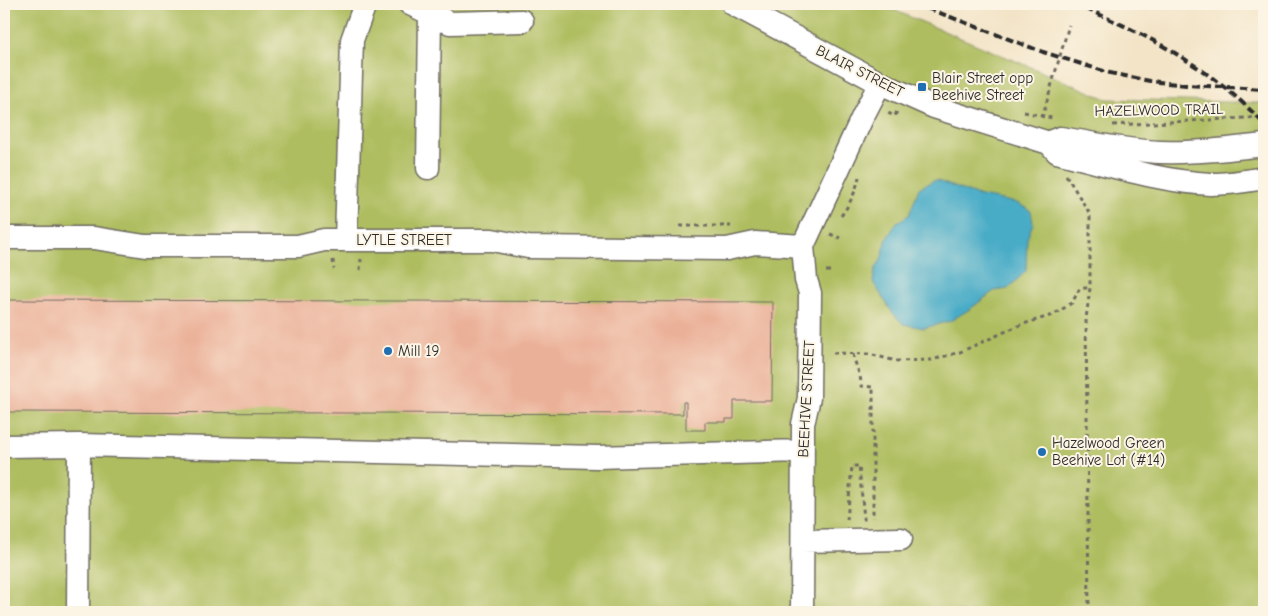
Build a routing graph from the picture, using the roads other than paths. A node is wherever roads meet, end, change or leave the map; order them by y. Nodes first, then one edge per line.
1 (365, 4) edge
2 (410, 4) edge
3 (733, 4) edge
4 (430, 14) junction
5 (522, 21) dead end
6 (880, 83) junction
7 (1042, 141) junction
8 (1264, 145) edge
9 (428, 168) dead end
10 (1264, 178) edge
11 (4, 238) edge
12 (346, 240) junction
13 (803, 246) junction
14 (79, 445) junction
15 (4, 446) edge
16 (802, 451) junction
17 (901, 540) dead end
18 (803, 541) junction
19 (78, 612) edge
20 (802, 612) edge

1 - 12 street
2 - 4 street
3 - 6 street, BLAIR STREET
4 - 5 street
4 - 9 street
6 - 7 street, BLAIR STREET
6 - 13 street, BEEHIVE STREET
7 - 8 street, BLAIR STREET
7 - 10 street, BLAIR STREET
11 - 12 street, LYTLE STREET
12 - 13 street, LYTLE STREET
13 - 16 street, BEEHIVE STREET
14 - 15 street
14 - 16 street
14 - 19 street
16 - 18 street, BEEHIVE STREET
17 - 18 street
18 - 20 street, BEEHIVE STREET

